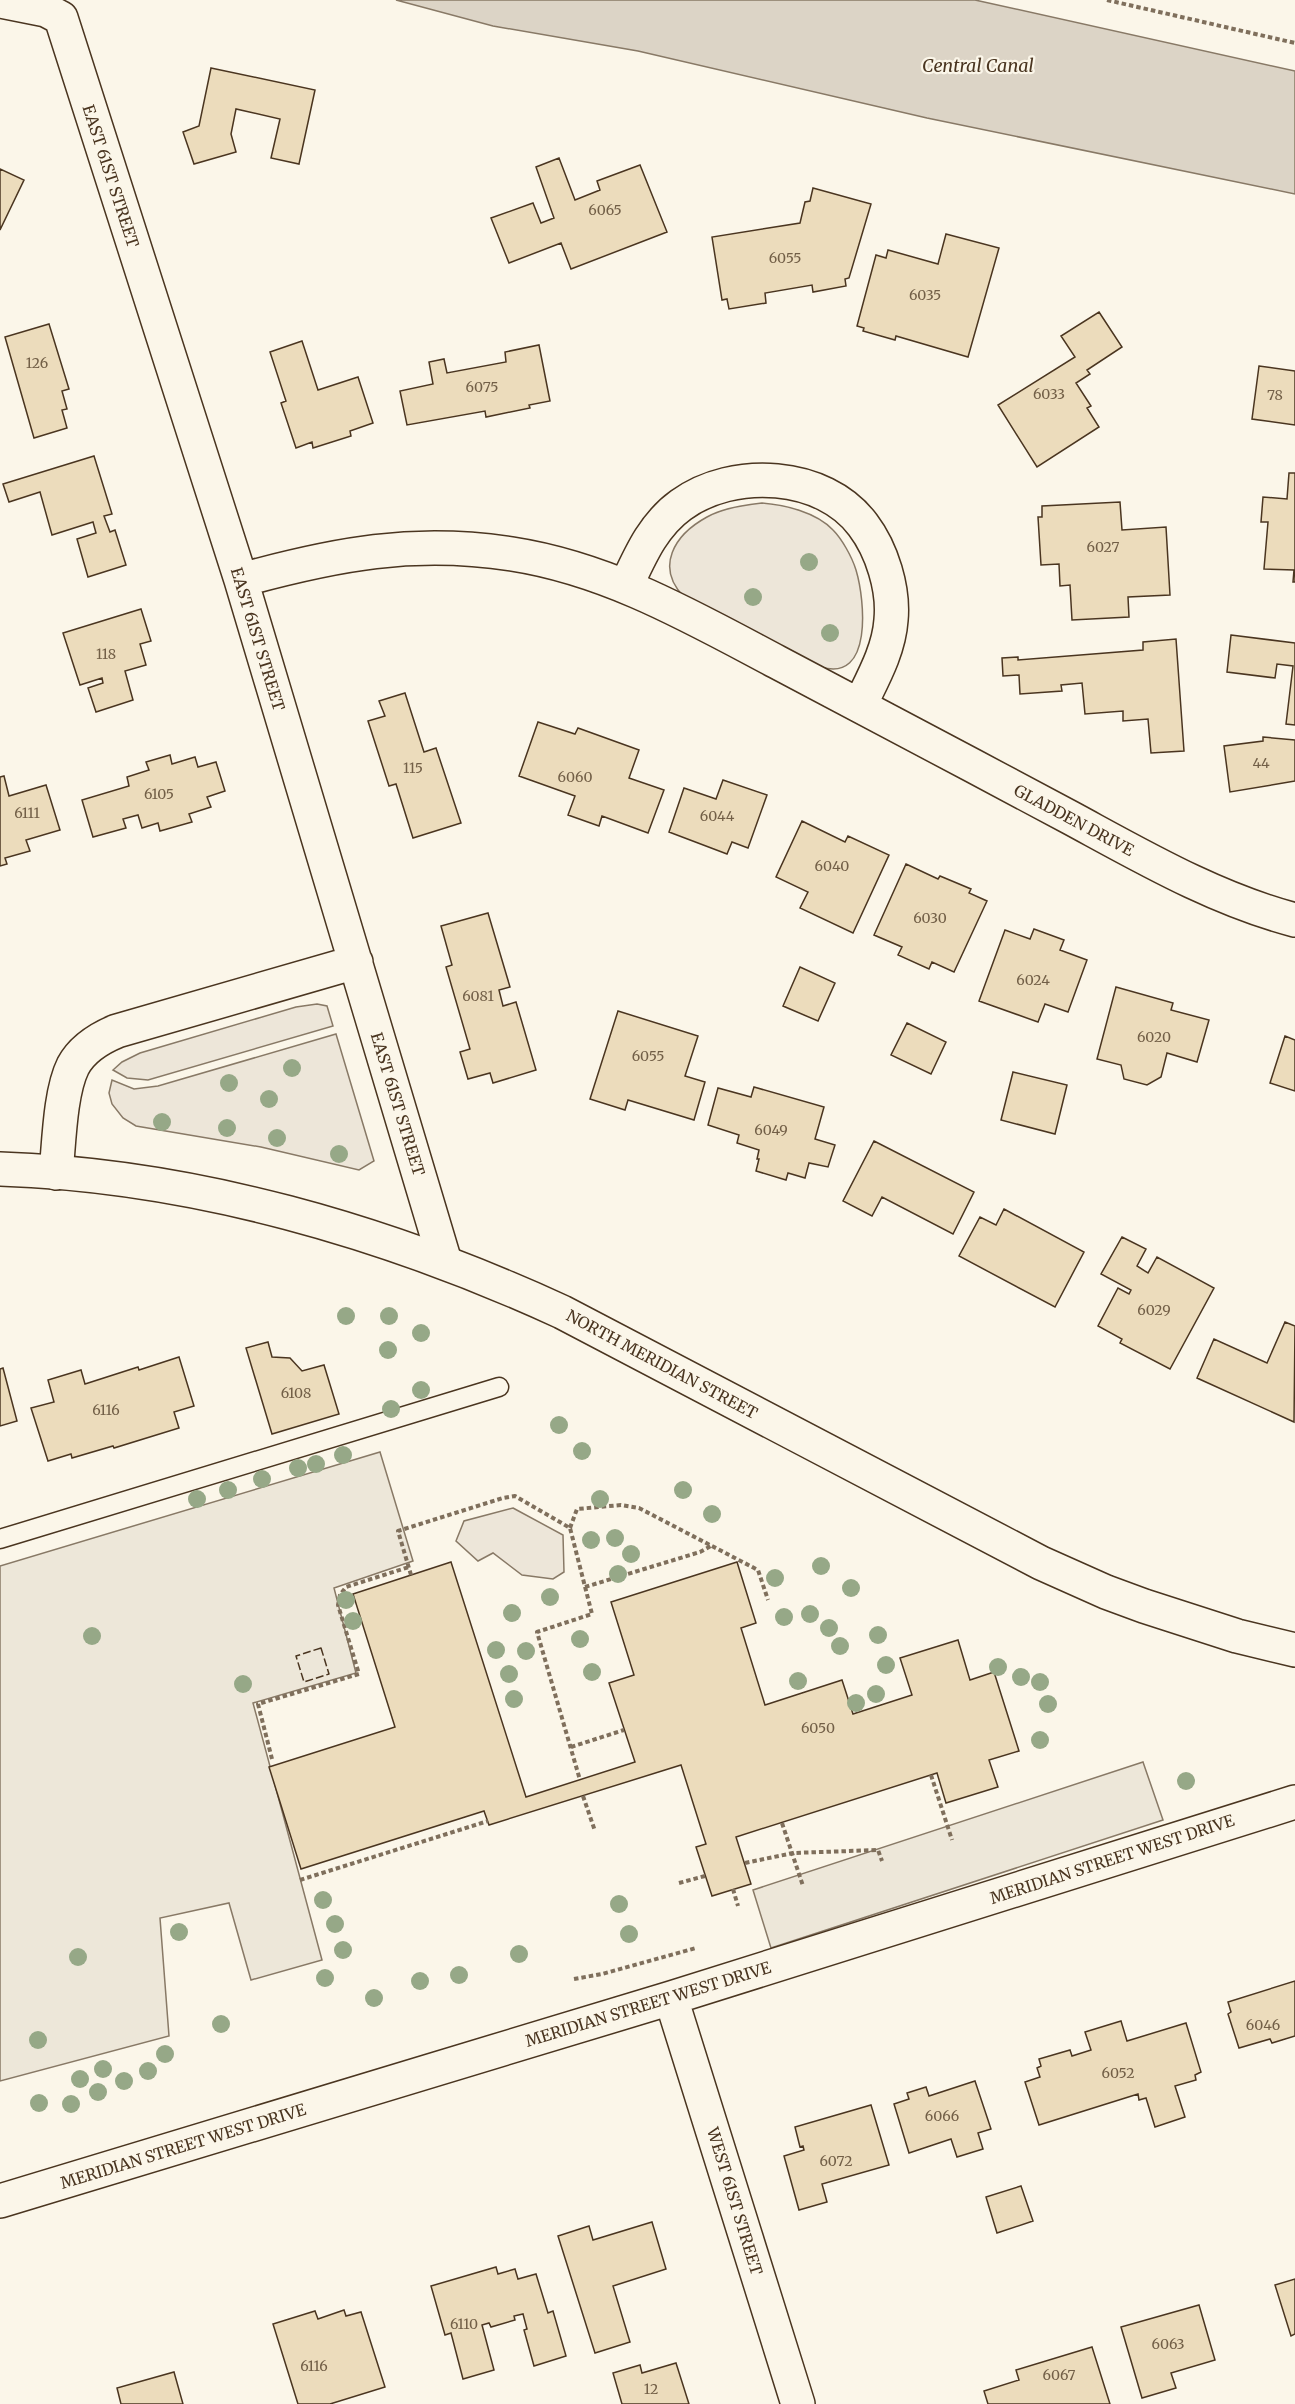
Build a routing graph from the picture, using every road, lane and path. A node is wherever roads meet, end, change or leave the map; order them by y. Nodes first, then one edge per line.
1 (1107, 0) edge
2 (0, 1) edge
3 (1295, 43) edge
4 (241, 580) junction
5 (626, 586) junction
6 (860, 705) junction
7 (1295, 920) edge
8 (356, 962) junction
9 (0, 1169) edge
10 (56, 1173) junction
11 (445, 1262) junction
12 (499, 1387) dead end
13 (570, 1528) junction
14 (0, 1539) edge
15 (711, 1546) junction
16 (409, 1566) junction
17 (411, 1575) dead end
18 (585, 1587) junction
19 (768, 1600) dead end
20 (1295, 1650) edge
21 (624, 1730) dead end
22 (570, 1748) junction
23 (272, 1759) dead end
24 (931, 1775) dead end
25 (580, 1780) dead end
26 (583, 1796) dead end
27 (1295, 1802) edge
28 (488, 1821) dead end
29 (782, 1823) dead end
30 (595, 1831) dead end
31 (952, 1840) dead end
32 (793, 1852) junction
33 (882, 1862) dead end
34 (745, 1863) dead end
35 (705, 1876) dead end
36 (300, 1881) dead end
37 (679, 1883) dead end
38 (803, 1886) dead end
39 (734, 1889) dead end
40 (738, 1906) dead end
41 (703, 1946) dead end
42 (574, 1979) dead end
43 (671, 1998) junction
44 (0, 2201) edge
45 (798, 2404) edge

1 - 3 path
2 - 4 street, EAST 61ST STREET
4 - 5 street, GLADDEN DRIVE
4 - 8 street, EAST 61ST STREET
5 - 6 street, GLADDEN DRIVE
5 - 6 street
6 - 7 street, GLADDEN DRIVE
8 - 10 street
8 - 11 street, EAST 61ST STREET
9 - 10 street, NORTH MERIDIAN STREET
10 - 11 street, NORTH MERIDIAN STREET
11 - 20 street, NORTH MERIDIAN STREET
12 - 14 lane
13 - 15 path
13 - 16 path
13 - 18 path
15 - 18 path
15 - 19 path
16 - 17 path
16 - 23 path
18 - 22 path
21 - 22 path
22 - 25 path
24 - 31 path
26 - 30 path
27 - 43 street, MERIDIAN STREET WEST DRIVE
28 - 36 path
29 - 32 path
32 - 33 path
32 - 34 path
32 - 38 path
35 - 37 path
39 - 40 path
41 - 42 path
43 - 44 street, MERIDIAN STREET WEST DRIVE
43 - 45 street, WEST 61ST STREET

